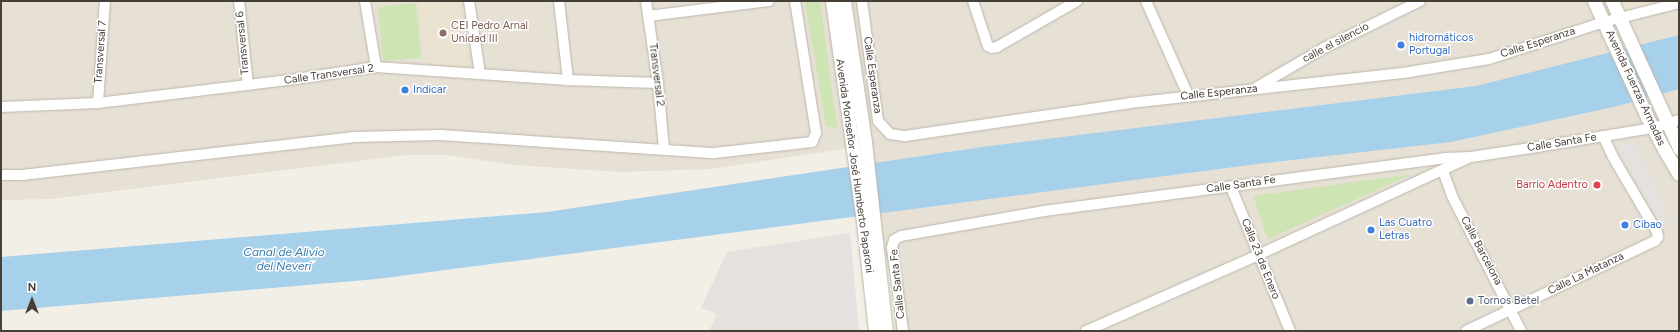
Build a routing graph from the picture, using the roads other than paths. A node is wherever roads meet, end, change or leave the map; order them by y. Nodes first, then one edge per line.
1 (105, 1) edge
2 (239, 1) edge
3 (365, 1) edge
4 (469, 1) edge
5 (559, 1) edge
6 (646, 1) edge
7 (769, 1) edge
8 (795, 1) edge
9 (832, 1) edge
10 (844, 1) edge
11 (862, 1) edge
12 (973, 1) edge
13 (1077, 1) edge
14 (1146, 1) edge
15 (1420, 1) edge
16 (1594, 1) edge
17 (1612, 1) edge
18 (1679, 3) edge
19 (648, 16) junction
20 (1621, 19) junction
21 (1606, 25) junction
22 (376, 68) junction
23 (480, 74) junction
24 (568, 80) junction
25 (658, 83) junction
26 (248, 85) junction
27 (1254, 89) junction
28 (1189, 96) junction
29 (98, 103) junction
30 (1, 107) edge
31 (1670, 121) edge
32 (1650, 122) junction
33 (1603, 136) junction
34 (858, 144) junction
35 (1679, 148) edge
36 (664, 149) junction
37 (1471, 157) junction
38 (1442, 171) junction
39 (1679, 174) edge
40 (1, 175) edge
41 (1231, 186) junction
42 (869, 222) junction
43 (1258, 256) junction
44 (1512, 310) junction
45 (875, 331) edge
46 (886, 331) edge
47 (903, 331) edge
48 (1086, 331) edge
49 (1290, 331) edge
50 (1466, 331) edge
51 (1521, 331) edge

1 - 29 street, Transversal 7
2 - 26 street, Transversal 6
3 - 22 street
4 - 23 street
5 - 24 street
6 - 19 street, Transversal 2
7 - 19 street
8 - 36 street
9 - 34 street, Avenida Monseñor José Humberto Paparoni
10 - 34 street, Avenida Monseñor José Humberto Paparoni
11 - 28 street, Calle Esperanza
12 - 13 street
14 - 28 street
15 - 27 street, calle el silencio
16 - 21 street, Avenida Fuerzas Armadas
17 - 20 street, Avenida Fuerzas Armadas
18 - 20 street, Calle Esperanza
19 - 25 street, Transversal 2
20 - 21 street, Calle Esperanza
20 - 31 street, Avenida Fuerzas Armadas
21 - 27 street, Calle Esperanza
21 - 32 street, Avenida Fuerzas Armadas
22 - 23 street, Calle Transversal 2
22 - 26 street, Calle Transversal 2
23 - 24 street, Calle Transversal 2
24 - 25 street, Calle Transversal 2
25 - 36 street, Transversal 2
26 - 29 street, Calle Transversal 2
27 - 28 street, Calle Esperanza
29 - 30 street, Calle Transversal 2
31 - 32 street, Calle Santa Fe
31 - 35 street, Avenida Fuerzas Armadas
32 - 33 street, Calle Santa Fe
32 - 39 street, Avenida Fuerzas Armadas
33 - 37 street, Calle Santa Fe
33 - 44 street, Calle La Matanza
34 - 42 street, Avenida Monseñor José Humberto Paparoni
36 - 40 street
37 - 38 street
37 - 41 street, Calle Santa Fe
38 - 43 street
38 - 44 street, Calle Barcelona
41 - 43 street, Calle 23 de Enero
41 - 47 street, Calle Santa Fe
42 - 45 street, Avenida Monseñor José Humberto Paparoni
42 - 46 street, Avenida Monseñor José Humberto Paparoni
43 - 48 street
43 - 49 street, Calle 23 de Enero
44 - 50 street, Calle La Matanza
44 - 51 street, Calle Barcelona

